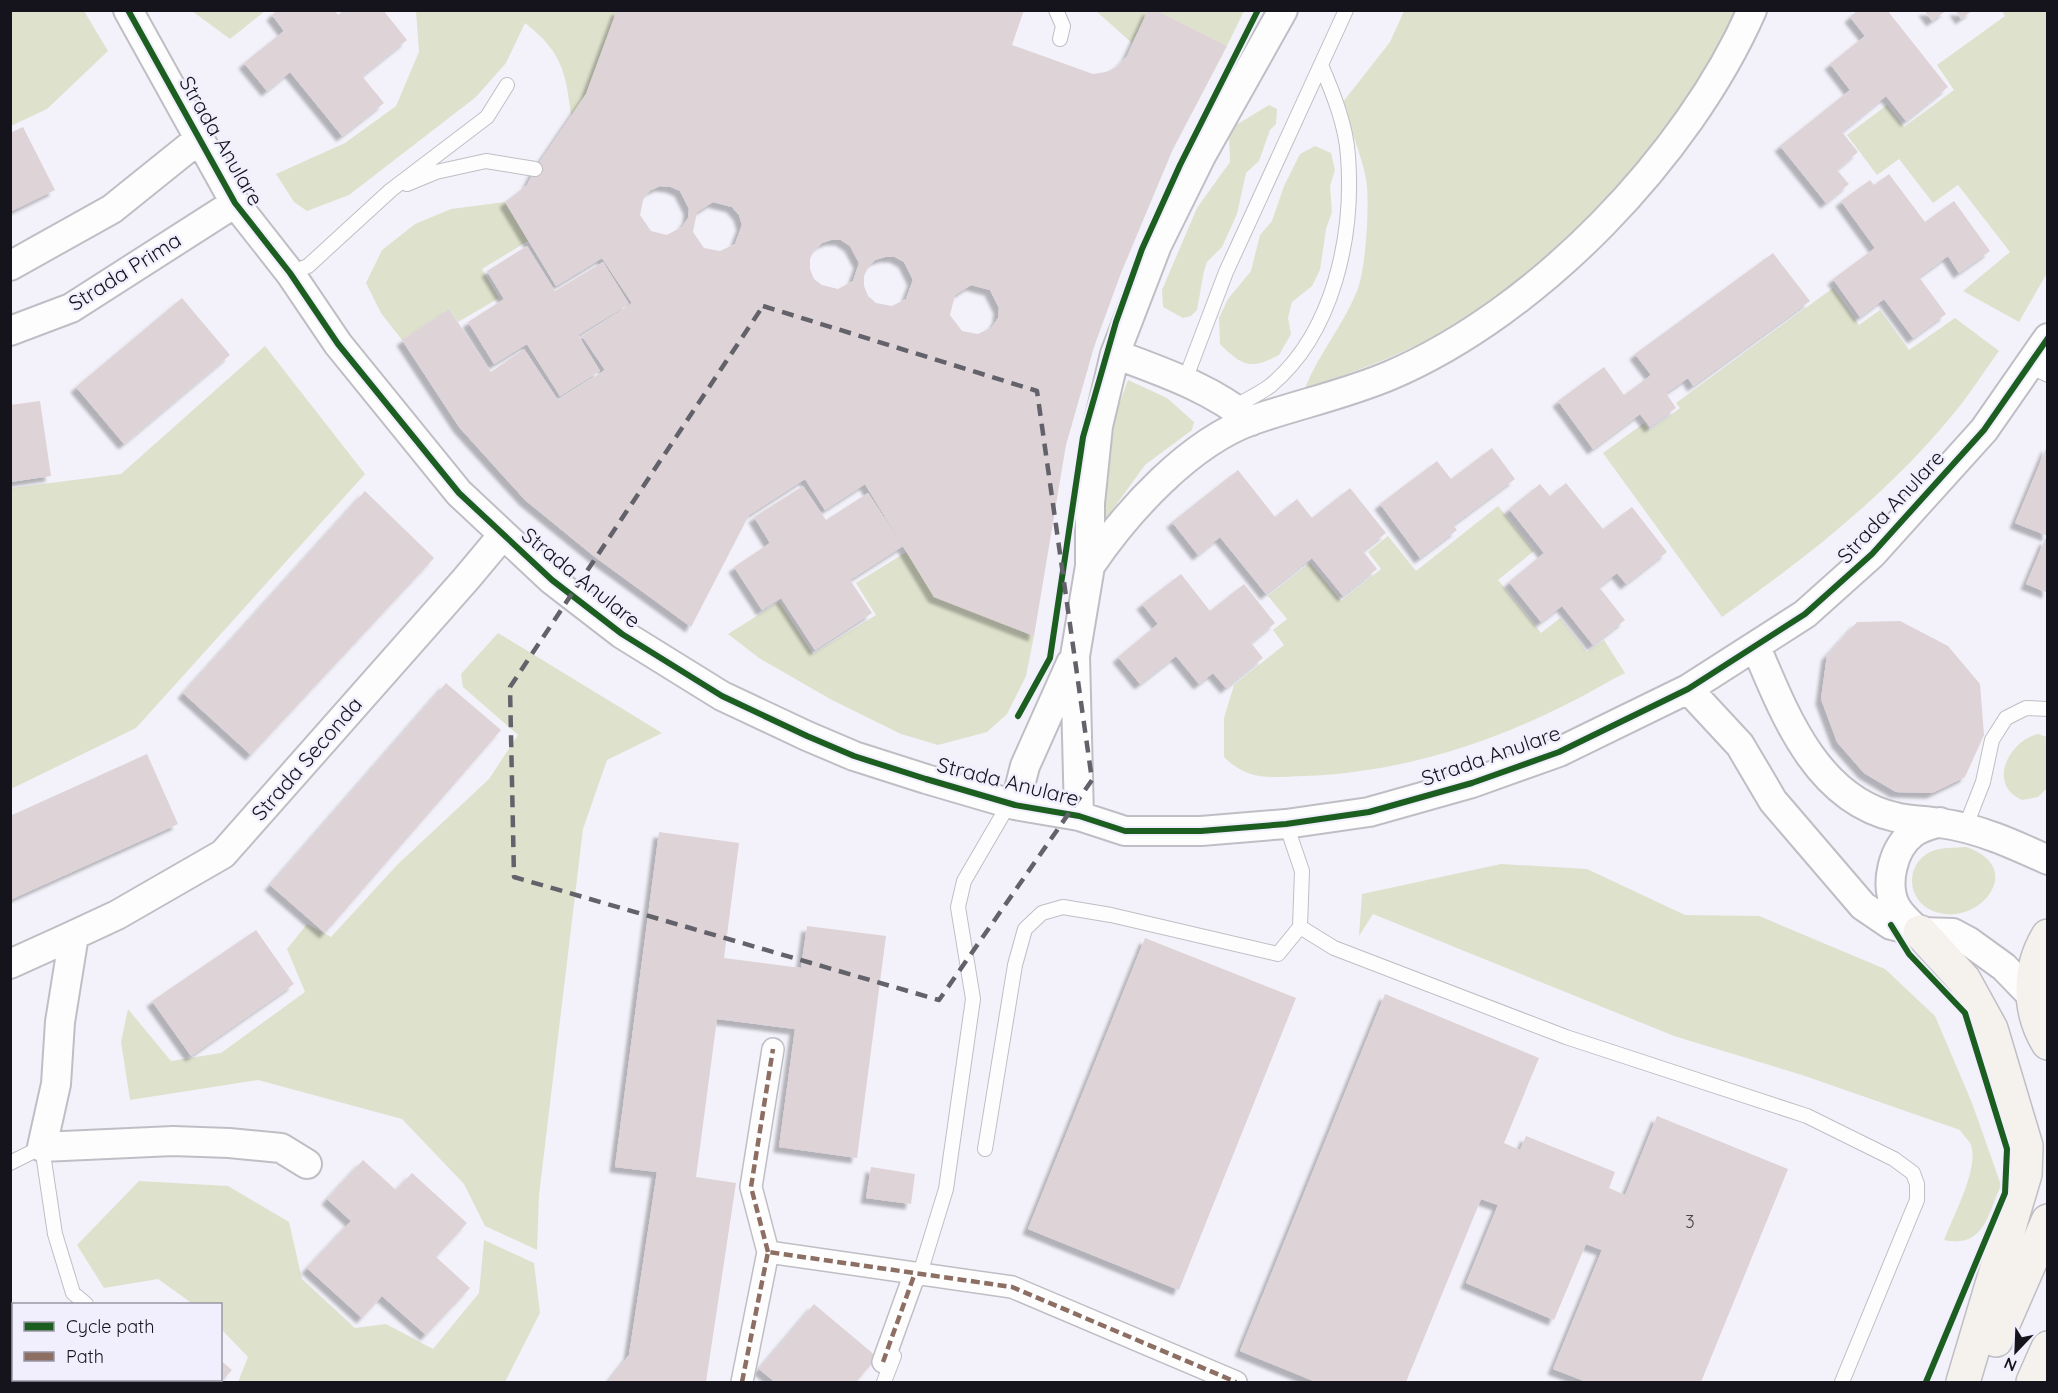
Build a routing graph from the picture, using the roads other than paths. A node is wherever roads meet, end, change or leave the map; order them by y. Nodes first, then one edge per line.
1 (128, 10) edge
2 (1056, 10) edge
3 (1283, 10) edge
4 (1346, 10) edge
5 (1752, 10) edge
6 (1060, 39) dead end
7 (1321, 64) junction
8 (507, 85) dead end
9 (199, 139) junction
10 (535, 169) dead end
11 (391, 190) junction
12 (234, 202) junction
13 (10, 266) edge
14 (290, 273) junction
15 (10, 332) edge
16 (2048, 338) edge
17 (1115, 354) junction
18 (2038, 371) edge
19 (1185, 380) junction
20 (1243, 414) junction
21 (502, 536) junction
22 (1090, 566) junction
23 (1756, 647) junction
24 (1075, 656) junction
25 (1688, 688) junction
26 (2048, 709) edge
27 (1013, 804) junction
28 (1079, 816) junction
29 (1286, 824) junction
30 (1952, 825) junction
31 (2048, 860) edge
32 (1300, 927) junction
33 (1920, 932) junction
34 (74, 935) junction
35 (2048, 936) edge
36 (10, 964) edge
37 (2033, 997) junction
38 (2048, 1043) edge
39 (773, 1049) dead end
40 (42, 1147) junction
41 (985, 1149) dead end
42 (10, 1163) edge
43 (307, 1164) dead end
44 (2048, 1221) edge
45 (768, 1252) junction
46 (915, 1273) junction
47 (84, 1303) edge
48 (2048, 1348) edge
49 (883, 1372) edge
50 (742, 1383) edge
51 (1236, 1383) edge
52 (1842, 1383) edge
53 (1963, 1383) edge
54 (1977, 1383) edge
55 (2033, 1383) edge

1 - 9 street, Strada Anulare
2 - 6 lane
3 - 17 street
4 - 7 lane
5 - 20 street
7 - 19 lane
7 - 20 lane
8 - 11 lane
9 - 12 street, Strada Anulare
9 - 13 street
10 - 11 lane
11 - 14 lane
12 - 14 street, Strada Anulare
12 - 15 street, Strada Prima
14 - 21 street, Strada Anulare
16 - 18 street, Strada Anulare
17 - 19 street
17 - 22 street
18 - 23 street, Strada Anulare
19 - 20 street
20 - 22 street
21 - 27 street, Strada Anulare
21 - 34 street, Strada Seconda
22 - 24 street
23 - 25 street, Strada Anulare
23 - 30 street
24 - 27 street
24 - 28 street
25 - 29 street, Strada Anulare
25 - 33 street
26 - 30 lane
27 - 28 street, Strada Anulare
27 - 49 lane
28 - 29 street, Strada Anulare
29 - 32 lane
30 - 31 street
30 - 33 street
32 - 41 lane
32 - 52 lane
33 - 37 street
33 - 53 main road
34 - 36 street, Strada Seconda
34 - 40 street
35 - 37 main road
37 - 38 main road
39 - 45 street
40 - 42 lane
40 - 43 street
40 - 47 lane
44 - 54 main road
45 - 46 street
45 - 50 street
46 - 49 street
46 - 51 street
48 - 55 main road

